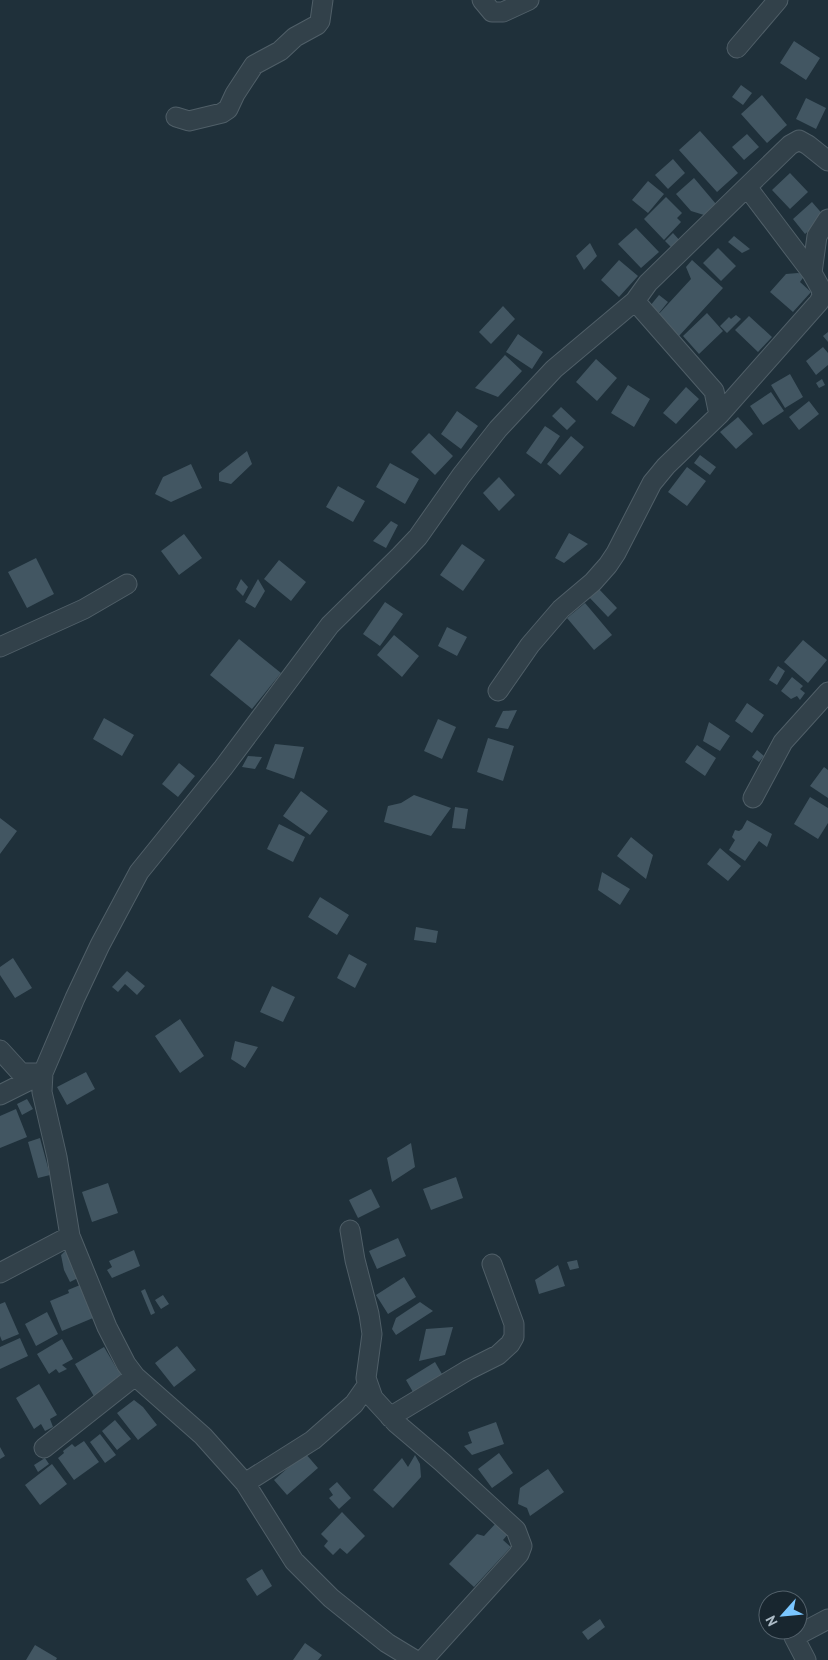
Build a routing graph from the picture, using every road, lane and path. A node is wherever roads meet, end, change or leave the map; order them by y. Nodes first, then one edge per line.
1 (323, 0) edge
2 (482, 0) edge
3 (529, 0) edge
4 (778, 0) edge
5 (736, 48) dead end
6 (176, 116) dead end
7 (828, 161) edge
8 (747, 187) junction
9 (828, 219) edge
10 (812, 273) junction
11 (634, 301) junction
12 (719, 415) junction
13 (127, 584) dead end
14 (0, 647) edge
15 (498, 691) dead end
16 (828, 692) edge
17 (753, 798) dead end
18 (0, 1050) edge
19 (43, 1073) junction
20 (0, 1095) edge
21 (350, 1230) dead end
22 (70, 1236) junction
23 (492, 1264) dead end
24 (0, 1273) edge
25 (135, 1376) junction
26 (370, 1391) junction
27 (390, 1417) junction
28 (44, 1448) dead end
29 (245, 1483) junction
30 (828, 1619) edge
31 (415, 1660) edge
32 (423, 1660) edge
33 (806, 1660) edge

1 - 6 street
2 - 3 street
4 - 5 street
7 - 8 street
8 - 10 street
8 - 11 street
9 - 10 street
10 - 12 street
11 - 12 street
11 - 19 street
12 - 15 street
13 - 14 street
16 - 17 street
18 - 19 street
19 - 20 street
19 - 22 street
21 - 26 street
22 - 24 street
22 - 25 street
23 - 27 street
25 - 28 street
25 - 29 street
26 - 27 street
26 - 29 street
27 - 32 street
29 - 31 street
30 - 33 street

